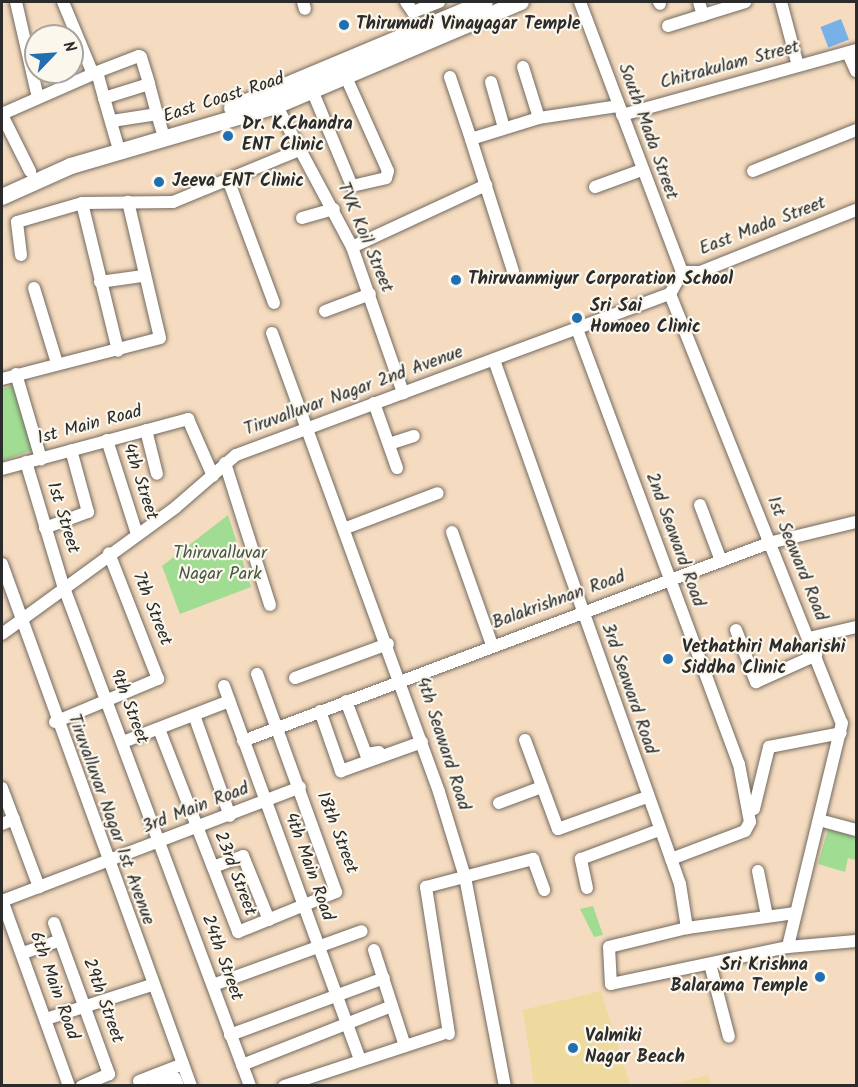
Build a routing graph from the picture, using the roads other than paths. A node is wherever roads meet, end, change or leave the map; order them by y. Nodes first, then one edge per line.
1 (16, 2) edge
2 (63, 2) edge
3 (406, 2) edge
4 (440, 2) edge
5 (485, 2) edge
6 (521, 2) edge
7 (580, 2) edge
8 (699, 2) edge
9 (745, 2) edge
10 (781, 2) edge
11 (448, 12) edge
12 (703, 15) junction
13 (668, 26) dead end
14 (852, 51) edge
15 (798, 66) junction
16 (523, 67) dead end
17 (856, 71) edge
18 (345, 75) junction
19 (450, 77) dead end
20 (491, 82) dead end
21 (149, 84) junction
22 (312, 90) junction
23 (38, 98) junction
24 (104, 98) junction
25 (274, 101) junction
26 (620, 110) junction
27 (2, 118) edge
28 (538, 118) junction
29 (112, 121) junction
30 (159, 122) junction
31 (504, 128) junction
32 (856, 130) edge
33 (471, 139) junction
34 (117, 143) junction
35 (297, 152) junction
36 (642, 170) junction
37 (30, 171) junction
38 (753, 171) dead end
39 (229, 182) junction
40 (486, 185) junction
41 (2, 186) edge
42 (595, 187) dead end
43 (2, 197) edge
44 (128, 202) junction
45 (82, 203) junction
46 (334, 209) junction
47 (856, 210) edge
48 (302, 218) dead end
49 (352, 246) junction
50 (21, 255) dead end
51 (513, 271) dead end
52 (682, 272) junction
53 (142, 276) junction
54 (100, 282) junction
55 (34, 288) dead end
56 (370, 294) junction
57 (670, 294) junction
58 (274, 303) dead end
59 (325, 311) dead end
60 (577, 329) junction
61 (272, 333) dead end
62 (118, 351) junction
63 (494, 360) junction
64 (57, 363) junction
65 (16, 374) junction
66 (2, 379) edge
67 (403, 393) junction
68 (374, 403) junction
69 (306, 426) junction
70 (146, 430) junction
71 (414, 436) dead end
72 (107, 440) junction
73 (389, 444) junction
74 (71, 450) junction
75 (41, 459) junction
76 (26, 462) junction
77 (225, 464) junction
78 (397, 468) dead end
79 (2, 469) edge
80 (157, 474) dead end
81 (213, 476) junction
82 (438, 493) dead end
83 (700, 505) dead end
84 (856, 522) edge
85 (45, 528) junction
86 (346, 528) junction
87 (452, 532) dead end
88 (137, 534) junction
89 (769, 543) junction
90 (109, 552) junction
91 (721, 561) junction
92 (2, 564) edge
93 (670, 579) junction
94 (63, 585) junction
95 (270, 605) dead end
96 (583, 612) junction
97 (20, 617) junction
98 (856, 627) edge
99 (736, 630) dead end
100 (2, 633) edge
101 (809, 638) junction
102 (388, 644) junction
103 (492, 645) junction
104 (816, 655) junction
105 (257, 674) dead end
106 (296, 678) dead end
107 (402, 680) junction
108 (224, 686) dead end
109 (107, 700) junction
110 (229, 701) junction
111 (346, 701) junction
112 (320, 711) junction
113 (194, 715) junction
114 (55, 722) junction
115 (277, 728) junction
116 (159, 729) junction
117 (842, 733) junction
118 (421, 740) junction
119 (525, 740) dead end
120 (243, 741) junction
121 (123, 742) junction
122 (300, 787) junction
123 (2, 788) edge
124 (542, 788) junction
125 (647, 797) junction
126 (265, 801) junction
127 (499, 803) dead end
128 (754, 809) dead end
129 (231, 816) junction
130 (819, 819) junction
131 (8, 821) edge
132 (198, 828) junction
133 (659, 830) junction
134 (856, 830) edge
135 (159, 842) junction
136 (672, 860) junction
137 (106, 862) junction
138 (213, 867) junction
139 (758, 871) dead end
140 (465, 877) junction
141 (39, 887) junction
142 (587, 888) dead end
143 (544, 890) dead end
144 (2, 900) edge
145 (303, 905) junction
146 (795, 913) junction
147 (766, 916) junction
148 (269, 920) junction
149 (54, 923) dead end
150 (687, 928) junction
151 (362, 932) dead end
152 (60, 940) junction
153 (856, 941) edge
154 (319, 946) junction
155 (788, 947) junction
156 (374, 950) dead end
157 (23, 953) junction
158 (710, 964) junction
159 (384, 978) junction
160 (152, 985) junction
161 (213, 985) junction
162 (336, 995) junction
163 (85, 1006) junction
164 (392, 1006) junction
165 (45, 1019) junction
166 (347, 1024) junction
167 (230, 1035) junction
168 (729, 1037) dead end
169 (405, 1046) junction
170 (360, 1059) junction
171 (183, 1064) junction
172 (242, 1065) junction
173 (139, 1081) dead end
174 (69, 1086) edge
175 (82, 1086) edge
176 (154, 1086) edge
177 (178, 1086) edge
178 (191, 1086) edge
179 (250, 1086) edge
180 (284, 1086) edge
181 (505, 1086) edge

1 - 23 street
2 - 23 street
3 - 4 street
4 - 11 street
5 - 11 main road, East Coast Road
6 - 18 main road, East Coast Road
7 - 26 street, South Mada Street
8 - 12 street
9 - 12 street
10 - 15 street
11 - 25 main road, East Coast Road
12 - 13 street
14 - 15 street, Chitrakulam Street
14 - 17 street
15 - 26 street, Chitrakulam Street
16 - 28 street
18 - 22 main road, East Coast Road
18 - 22 street
19 - 33 street
20 - 31 street
21 - 24 street
21 - 24 street
21 - 30 street
22 - 25 main road, East Coast Road
23 - 27 street
24 - 29 street
25 - 30 main road, East Coast Road
25 - 35 street, TVK Koil Street
25 - 43 main road, East Coast Road
26 - 28 street, Chitrakulam Street
26 - 36 street, South Mada Street
27 - 37 street
28 - 31 street, Chitrakulam Street
29 - 30 street
29 - 34 street
30 - 34 main road, East Coast Road
31 - 33 street, Chitrakulam Street
32 - 38 street
33 - 40 street
34 - 37 main road, East Coast Road
35 - 39 street
35 - 46 street, TVK Koil Street
36 - 42 street
36 - 52 street, South Mada Street
37 - 41 main road, East Coast Road
39 - 44 street
39 - 58 street
40 - 49 street
40 - 51 street
44 - 45 street
44 - 53 street
45 - 50 street
45 - 54 street
46 - 48 street
46 - 49 street, TVK Koil Street
47 - 52 street, East Mada Street
49 - 56 street, TVK Koil Street
52 - 57 street
53 - 54 street
53 - 62 street
54 - 62 street
55 - 64 street
56 - 59 street
56 - 67 street, TVK Koil Street
57 - 60 street, Tiruvalluvar Nagar 2nd Avenue
57 - 89 street, 1st Seaward Road
60 - 63 street, Tiruvalluvar Nagar 2nd Avenue
60 - 93 street, 2nd Seaward Road
61 - 69 street, 4th Seaward Road
62 - 64 street
63 - 67 street, Tiruvalluvar Nagar 2nd Avenue
63 - 96 street, 3rd Seaward Road
64 - 65 street
65 - 66 street
65 - 75 street
67 - 68 street, Tiruvalluvar Nagar 2nd Avenue
68 - 69 street, Tiruvalluvar Nagar 2nd Avenue
68 - 73 street
69 - 77 street, Tiruvalluvar Nagar 2nd Avenue
69 - 86 street, 4th Seaward Road
70 - 72 street, 1st Main Road
70 - 80 street
70 - 81 street, 1st Main Road
71 - 73 street
72 - 74 street, 1st Main Road
72 - 88 street, 4th Street
73 - 78 street
74 - 75 street, 1st Main Road
74 - 85 street
75 - 76 street, 1st Main Road
76 - 79 street, 1st Main Road
76 - 85 street, 1st Street
77 - 81 street, Tiruvalluvar Nagar 2nd Avenue
77 - 95 street
81 - 88 street, Tiruvalluvar Nagar 2nd Avenue
82 - 86 street
83 - 91 street
84 - 89 street, Balakrishnan Road
85 - 94 street, 1st Street
86 - 102 street, 4th Seaward Road
87 - 103 street
88 - 90 street, Tiruvalluvar Nagar 2nd Avenue
89 - 91 street, Balakrishnan Road
89 - 101 street, 1st Seaward Road
90 - 94 street, Tiruvalluvar Nagar 2nd Avenue
90 - 109 street, 7th Street
91 - 93 street, Balakrishnan Road
92 - 97 street, Tiruvalluvar Nagar 1st Avenue
93 - 96 street, Balakrishnan Road
93 - 136 street, 2nd Seaward Road
94 - 97 street, Tiruvalluvar Nagar 2nd Avenue
94 - 109 street, 9th Street
96 - 103 street, Balakrishnan Road
96 - 125 street, 3rd Seaward Road
97 - 100 street, Tiruvalluvar Nagar 2nd Avenue
97 - 114 street, Tiruvalluvar Nagar 1st Avenue
98 - 101 street
99 - 104 street
101 - 104 street, 1st Seaward Road
102 - 106 street
102 - 107 street, 4th Seaward Road
103 - 107 street, Balakrishnan Road
104 - 117 street, 1st Seaward Road
105 - 115 street
107 - 111 street, Balakrishnan Road
107 - 118 street, 4th Seaward Road
108 - 110 street, 4th Main Road
109 - 114 street
109 - 121 street, 9th Street
110 - 113 street
110 - 120 street, 4th Main Road
111 - 112 street, Balakrishnan Road
111 - 118 street
112 - 115 street, Balakrishnan Road
112 - 118 street
113 - 116 street
113 - 129 street
114 - 137 street, Tiruvalluvar Nagar 1st Avenue
115 - 120 street, Balakrishnan Road
115 - 122 street
116 - 121 street
116 - 132 street, 23rd Street
117 - 128 street
117 - 130 street
118 - 140 street, 4th Seaward Road
119 - 124 street
120 - 126 street, 4th Main Road
121 - 135 street, 9th Street
122 - 126 street, 3rd Main Road
122 - 145 street, 18th Street
123 - 131 street
124 - 125 street
124 - 127 street
125 - 133 street, 3rd Seaward Road
126 - 129 street, 3rd Main Road
126 - 145 street, 4th Main Road
129 - 132 street, 3rd Main Road
130 - 134 street
130 - 146 street
131 - 141 street
132 - 135 street, 3rd Main Road
132 - 138 street, 23rd Street
133 - 136 street, 3rd Seaward Road
133 - 142 street
135 - 137 street, 3rd Main Road
135 - 161 street, 24th Street
136 - 150 street, 3rd Seaward Road
137 - 141 street, 3rd Main Road
137 - 160 street, Tiruvalluvar Nagar 1st Avenue
138 - 148 street
138 - 148 street, 23rd Street
139 - 147 street
140 - 143 street
140 - 169 street
140 - 181 street, 4th Seaward Road
141 - 144 street, 3rd Main Road
144 - 157 street, 6th Main Road
145 - 148 street
145 - 154 street, 4th Main Road
146 - 147 street
146 - 155 street
147 - 150 street
149 - 152 street, 29th Street
150 - 158 street
151 - 154 street
152 - 157 street
152 - 163 street, 29th Street
153 - 155 street
154 - 161 street
154 - 162 street, 4th Main Road
155 - 158 street
156 - 159 street
157 - 165 street, 6th Main Road
158 - 168 street
159 - 162 street
159 - 164 street
160 - 163 street
160 - 171 street, Tiruvalluvar Nagar 1st Avenue
161 - 167 street, 24th Street
162 - 166 street, 4th Main Road
162 - 167 street
163 - 165 street
163 - 175 street, 29th Street
164 - 166 street
164 - 169 street
165 - 174 street, 6th Main Road
166 - 170 street, 4th Main Road
166 - 172 street
167 - 172 street, 24th Street
169 - 170 street
170 - 180 street
171 - 173 street
171 - 178 street, Tiruvalluvar Nagar 1st Avenue
172 - 179 street, 24th Street
176 - 177 street

